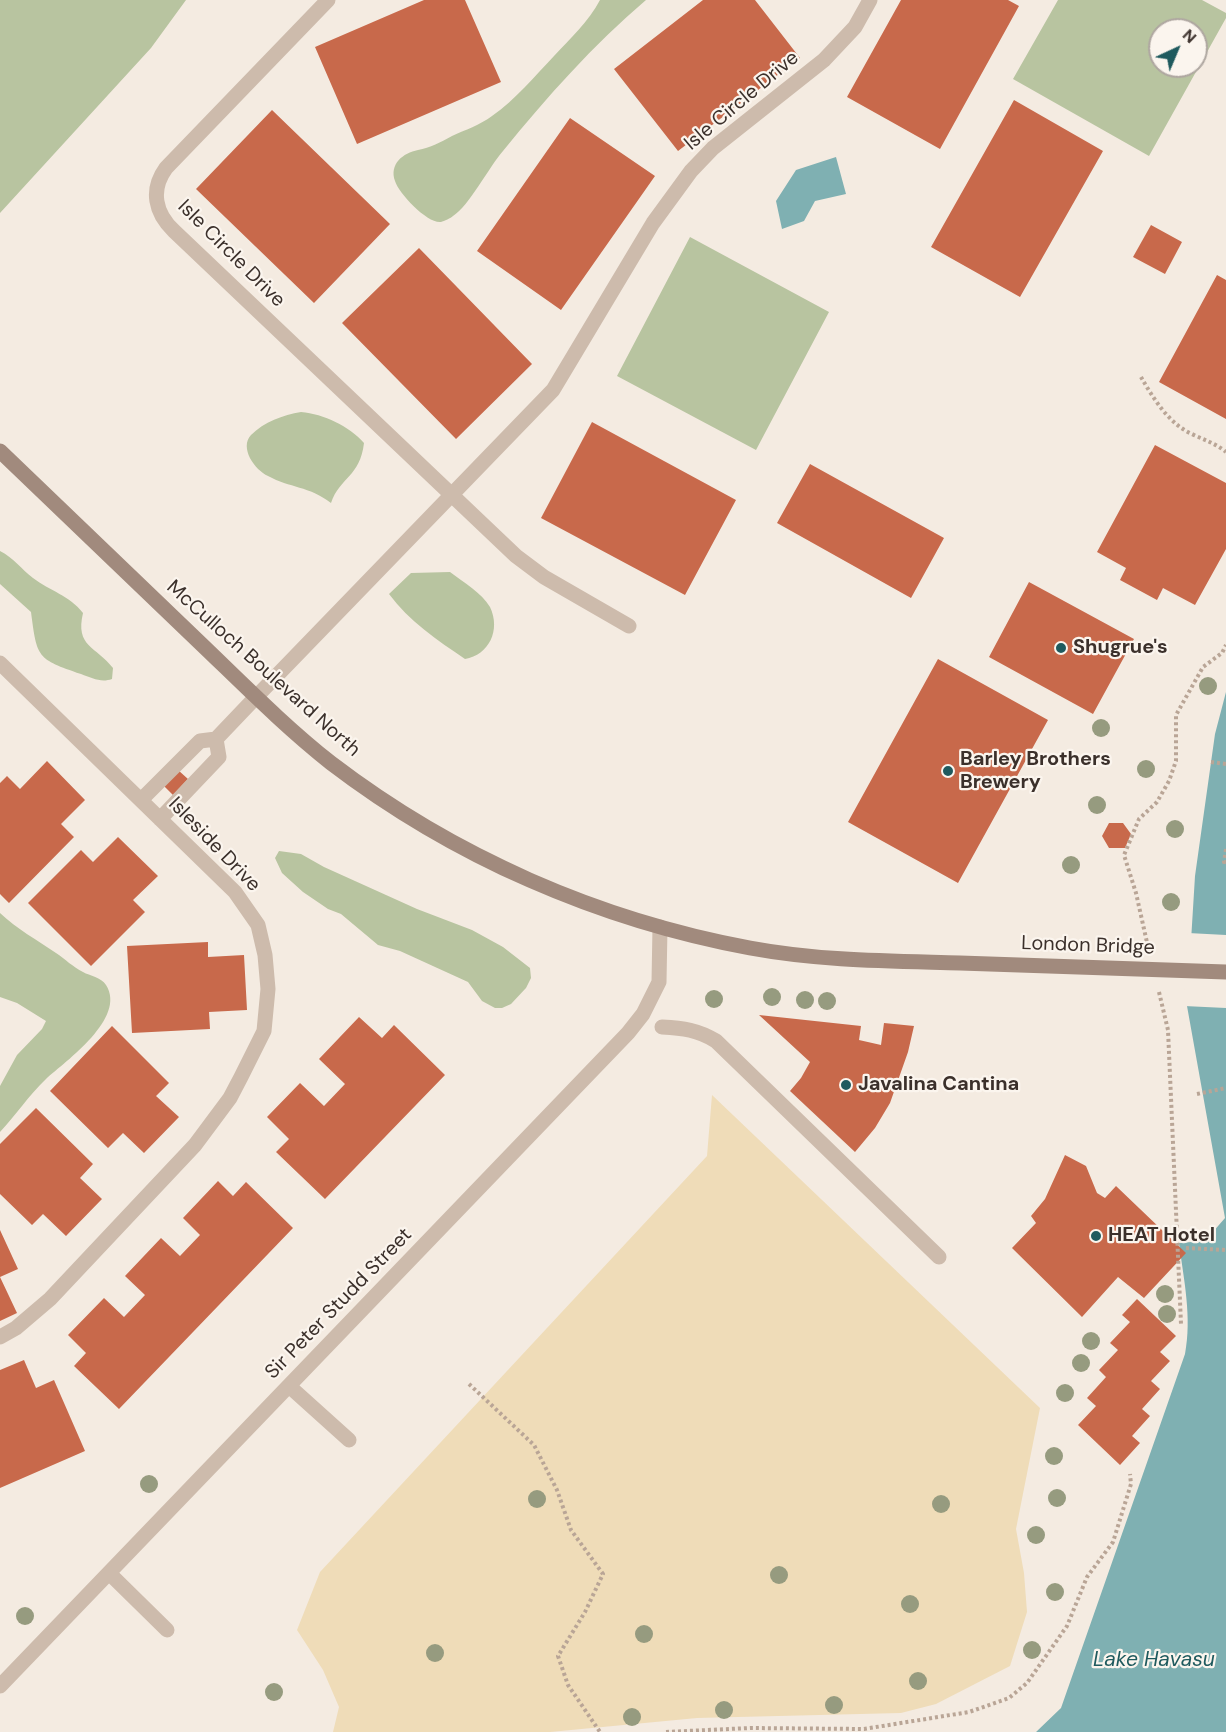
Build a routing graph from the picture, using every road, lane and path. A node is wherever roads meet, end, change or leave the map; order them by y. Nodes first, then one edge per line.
1 (328, 0) edge
2 (870, 0) edge
3 (1141, 377) dead end
4 (0, 451) edge
5 (1226, 452) edge
6 (450, 494) junction
7 (629, 626) dead end
8 (0, 663) edge
9 (256, 697) junction
10 (216, 739) junction
11 (1211, 762) dead end
12 (1226, 764) edge
13 (141, 800) junction
14 (160, 819) junction
15 (1226, 849) edge
16 (1226, 862) edge
17 (660, 927) junction
18 (948, 963) joint
19 (1226, 972) edge
20 (662, 1026) dead end
21 (1226, 1088) edge
22 (1197, 1094) dead end
23 (1186, 1248) dead end
24 (1226, 1250) edge
25 (939, 1257) dead end
26 (0, 1337) edge
27 (469, 1384) dead end
28 (289, 1386) junction
29 (349, 1440) dead end
30 (1130, 1474) dead end
31 (109, 1574) junction
32 (167, 1630) dead end
33 (0, 1686) edge
34 (600, 1732) edge
35 (666, 1732) edge

1 - 6 street, Isle Circle Drive
2 - 6 street, Isle Circle Drive
3 - 5 path
4 - 9 street, McCulloch Boulevard North
6 - 7 street, Isle Circle Drive
6 - 9 street, Isle Circle Drive
8 - 13 street, Isleside Drive
9 - 10 street, Isle Circle Drive
9 - 17 street, McCulloch Boulevard North
10 - 13 street
10 - 14 street
11 - 12 path
13 - 14 street, Isleside Drive
14 - 26 street, Isleside Drive
15 - 16 path
17 - 18 street, McCulloch Boulevard North
17 - 28 street, Sir Peter Studd Street
18 - 19 street, London Bridge
20 - 25 street
21 - 22 path
23 - 24 path
27 - 34 path
28 - 29 street
28 - 31 street, Sir Peter Studd Street
30 - 35 path
31 - 32 street
31 - 33 street, Sir Peter Studd Street

